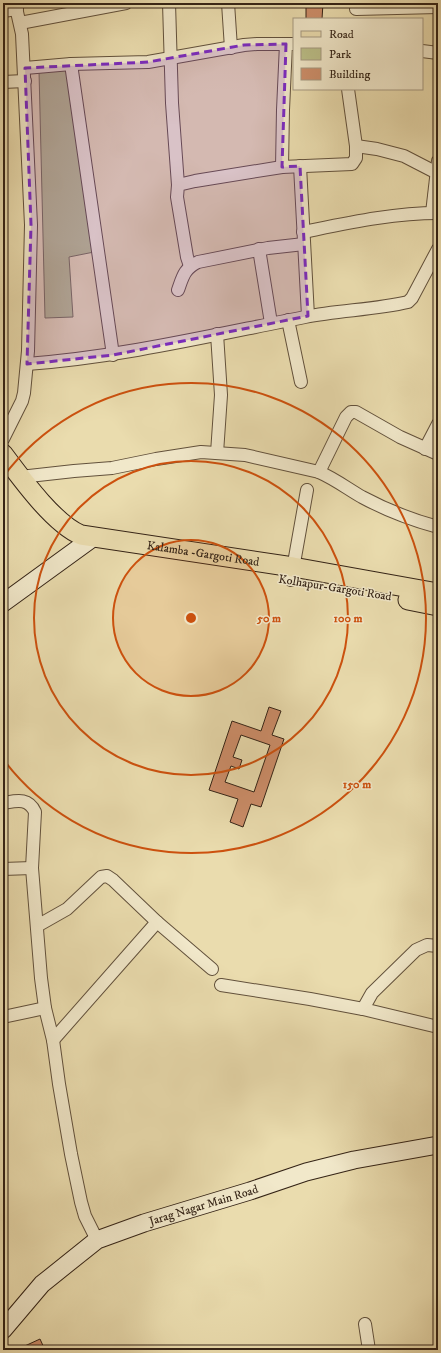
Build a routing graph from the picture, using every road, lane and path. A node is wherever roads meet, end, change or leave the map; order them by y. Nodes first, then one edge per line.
1 (126, 3) edge
2 (169, 3) edge
3 (228, 3) edge
4 (16, 6) edge
5 (438, 7) edge
6 (356, 9) dead end
7 (3, 11) edge
8 (20, 23) junction
9 (290, 44) edge
10 (231, 48) junction
11 (423, 52) edge
12 (438, 53) edge
13 (170, 58) junction
14 (71, 64) junction
15 (25, 68) junction
16 (25, 81) junction
17 (3, 82) edge
18 (348, 90) edge
19 (356, 146) junction
20 (300, 166) junction
21 (282, 167) junction
22 (437, 167) edge
23 (178, 185) junction
24 (435, 213) edge
25 (304, 238) junction
26 (259, 249) junction
27 (438, 249) edge
28 (190, 266) junction
29 (178, 290) dead end
30 (308, 316) junction
31 (288, 320) junction
32 (271, 324) junction
33 (217, 334) junction
34 (113, 355) junction
35 (27, 364) junction
36 (301, 382) dead end
37 (438, 424) edge
38 (3, 439) edge
39 (425, 449) junction
40 (217, 453) junction
41 (3, 454) edge
42 (438, 454) edge
43 (319, 472) junction
44 (11, 474) edge
45 (306, 490) dead end
46 (438, 527) edge
47 (94, 537) junction
48 (78, 548) junction
49 (292, 574) junction
50 (438, 593) edge
51 (3, 603) edge
52 (438, 606) edge
53 (3, 803) edge
54 (32, 868) junction
55 (3, 869) edge
56 (157, 922) junction
57 (37, 926) junction
58 (438, 946) edge
59 (212, 969) dead end
60 (221, 986) dead end
61 (45, 1008) junction
62 (363, 1009) junction
63 (3, 1017) edge
64 (438, 1027) edge
65 (53, 1040) junction
66 (438, 1145) edge
67 (97, 1240) junction
68 (365, 1324) dead end
69 (3, 1330) edge
70 (369, 1350) edge

1 - 8 street
2 - 13 street
3 - 10 street
4 - 7 street
4 - 8 street
5 - 6 street
8 - 15 street
9 - 10 street
9 - 21 street
10 - 13 street
11 - 12 street
13 - 14 street
13 - 23 street
14 - 15 street
14 - 34 street
15 - 16 street
16 - 17 street
16 - 35 street
18 - 19 street
19 - 20 street
19 - 22 street
20 - 21 street
20 - 25 street
21 - 23 street
22 - 24 street
23 - 28 street
24 - 25 street
25 - 26 street
25 - 30 street
26 - 28 street
26 - 32 street
27 - 30 street
28 - 29 street
30 - 31 street
31 - 32 street
31 - 36 street
32 - 33 street
33 - 34 street
33 - 40 street
34 - 35 street
35 - 38 street
37 - 39 street
39 - 42 street
39 - 43 street
40 - 43 street
40 - 44 street
41 - 44 main road, Kalamba -Gargoti Road
43 - 46 street
44 - 47 main road, Kalamba -Gargoti Road
44 - 48 main road, Kolhapur-Gargoti Road
45 - 49 street
47 - 48 street
47 - 49 main road, Kalamba -Gargoti Road
48 - 49 main road, Kolhapur-Gargoti Road
48 - 51 street
49 - 50 main road, Kalamba -Gargoti Road
49 - 52 main road, Kolhapur-Gargoti Road
53 - 54 street
54 - 55 street
54 - 57 street
56 - 57 street
56 - 59 street
56 - 65 street
57 - 61 street
58 - 62 street
60 - 62 street
61 - 63 street
61 - 65 street
62 - 64 street
65 - 67 street
66 - 67 street, Jarag Nagar Main Road
67 - 69 street, Jarag Nagar Main Road
68 - 70 street

